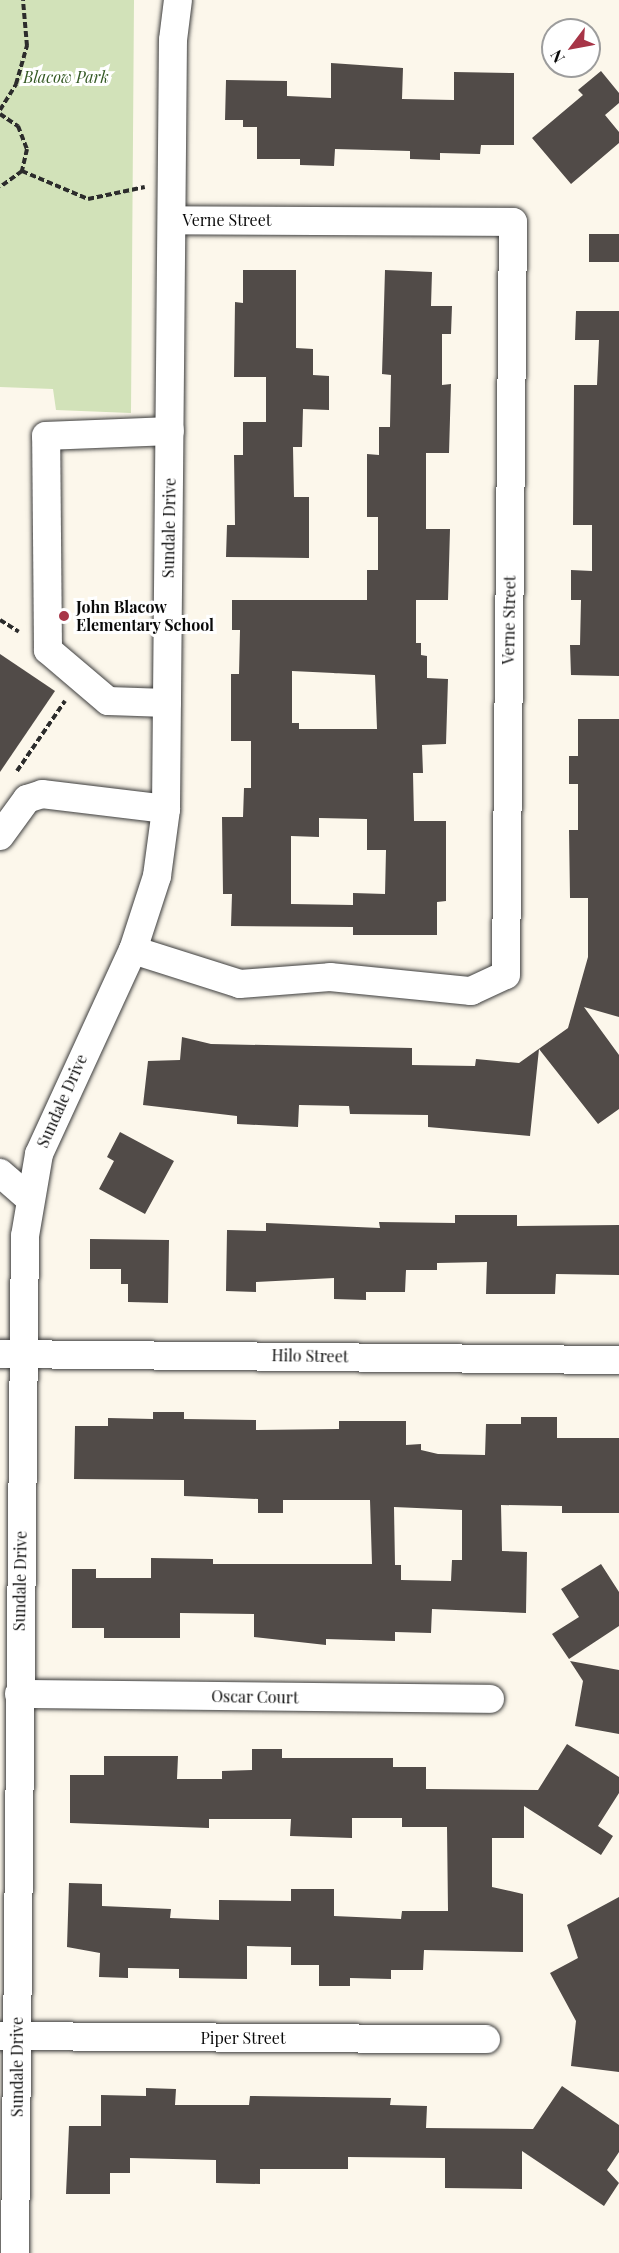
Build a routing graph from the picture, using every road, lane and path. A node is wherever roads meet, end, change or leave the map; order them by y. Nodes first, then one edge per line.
1 (23, 0) edge
2 (178, 0) edge
3 (0, 112) edge
4 (22, 171) junction
5 (0, 187) edge
6 (172, 187) junction
7 (172, 220) junction
8 (170, 431) junction
9 (81, 678) junction
10 (166, 703) junction
11 (27, 799) junction
12 (166, 809) junction
13 (0, 836) edge
14 (133, 950) junction
15 (0, 1173) edge
16 (29, 1198) junction
17 (11, 1354) edge
18 (619, 1360) edge
19 (19, 1694) junction
20 (490, 1699) dead end
21 (8, 2036) edge
22 (486, 2039) dead end
23 (15, 2253) edge

1 - 3 path
2 - 6 street, Sundale Drive
3 - 4 path
4 - 5 path
4 - 6 path
6 - 7 street, Sundale Drive
7 - 8 street, Sundale Drive
7 - 14 street, Verne Street
8 - 9 street
8 - 10 street, Sundale Drive
9 - 10 street
9 - 11 path
10 - 12 street, Sundale Drive
11 - 12 street
11 - 13 street
12 - 14 street, Sundale Drive
14 - 16 street, Sundale Drive
15 - 16 street
16 - 17 street, Sundale Drive
17 - 18 street, Hilo Street
17 - 19 street, Sundale Drive
19 - 20 street, Oscar Court
19 - 21 street, Sundale Drive
21 - 22 street, Piper Street
21 - 23 street, Sundale Drive

